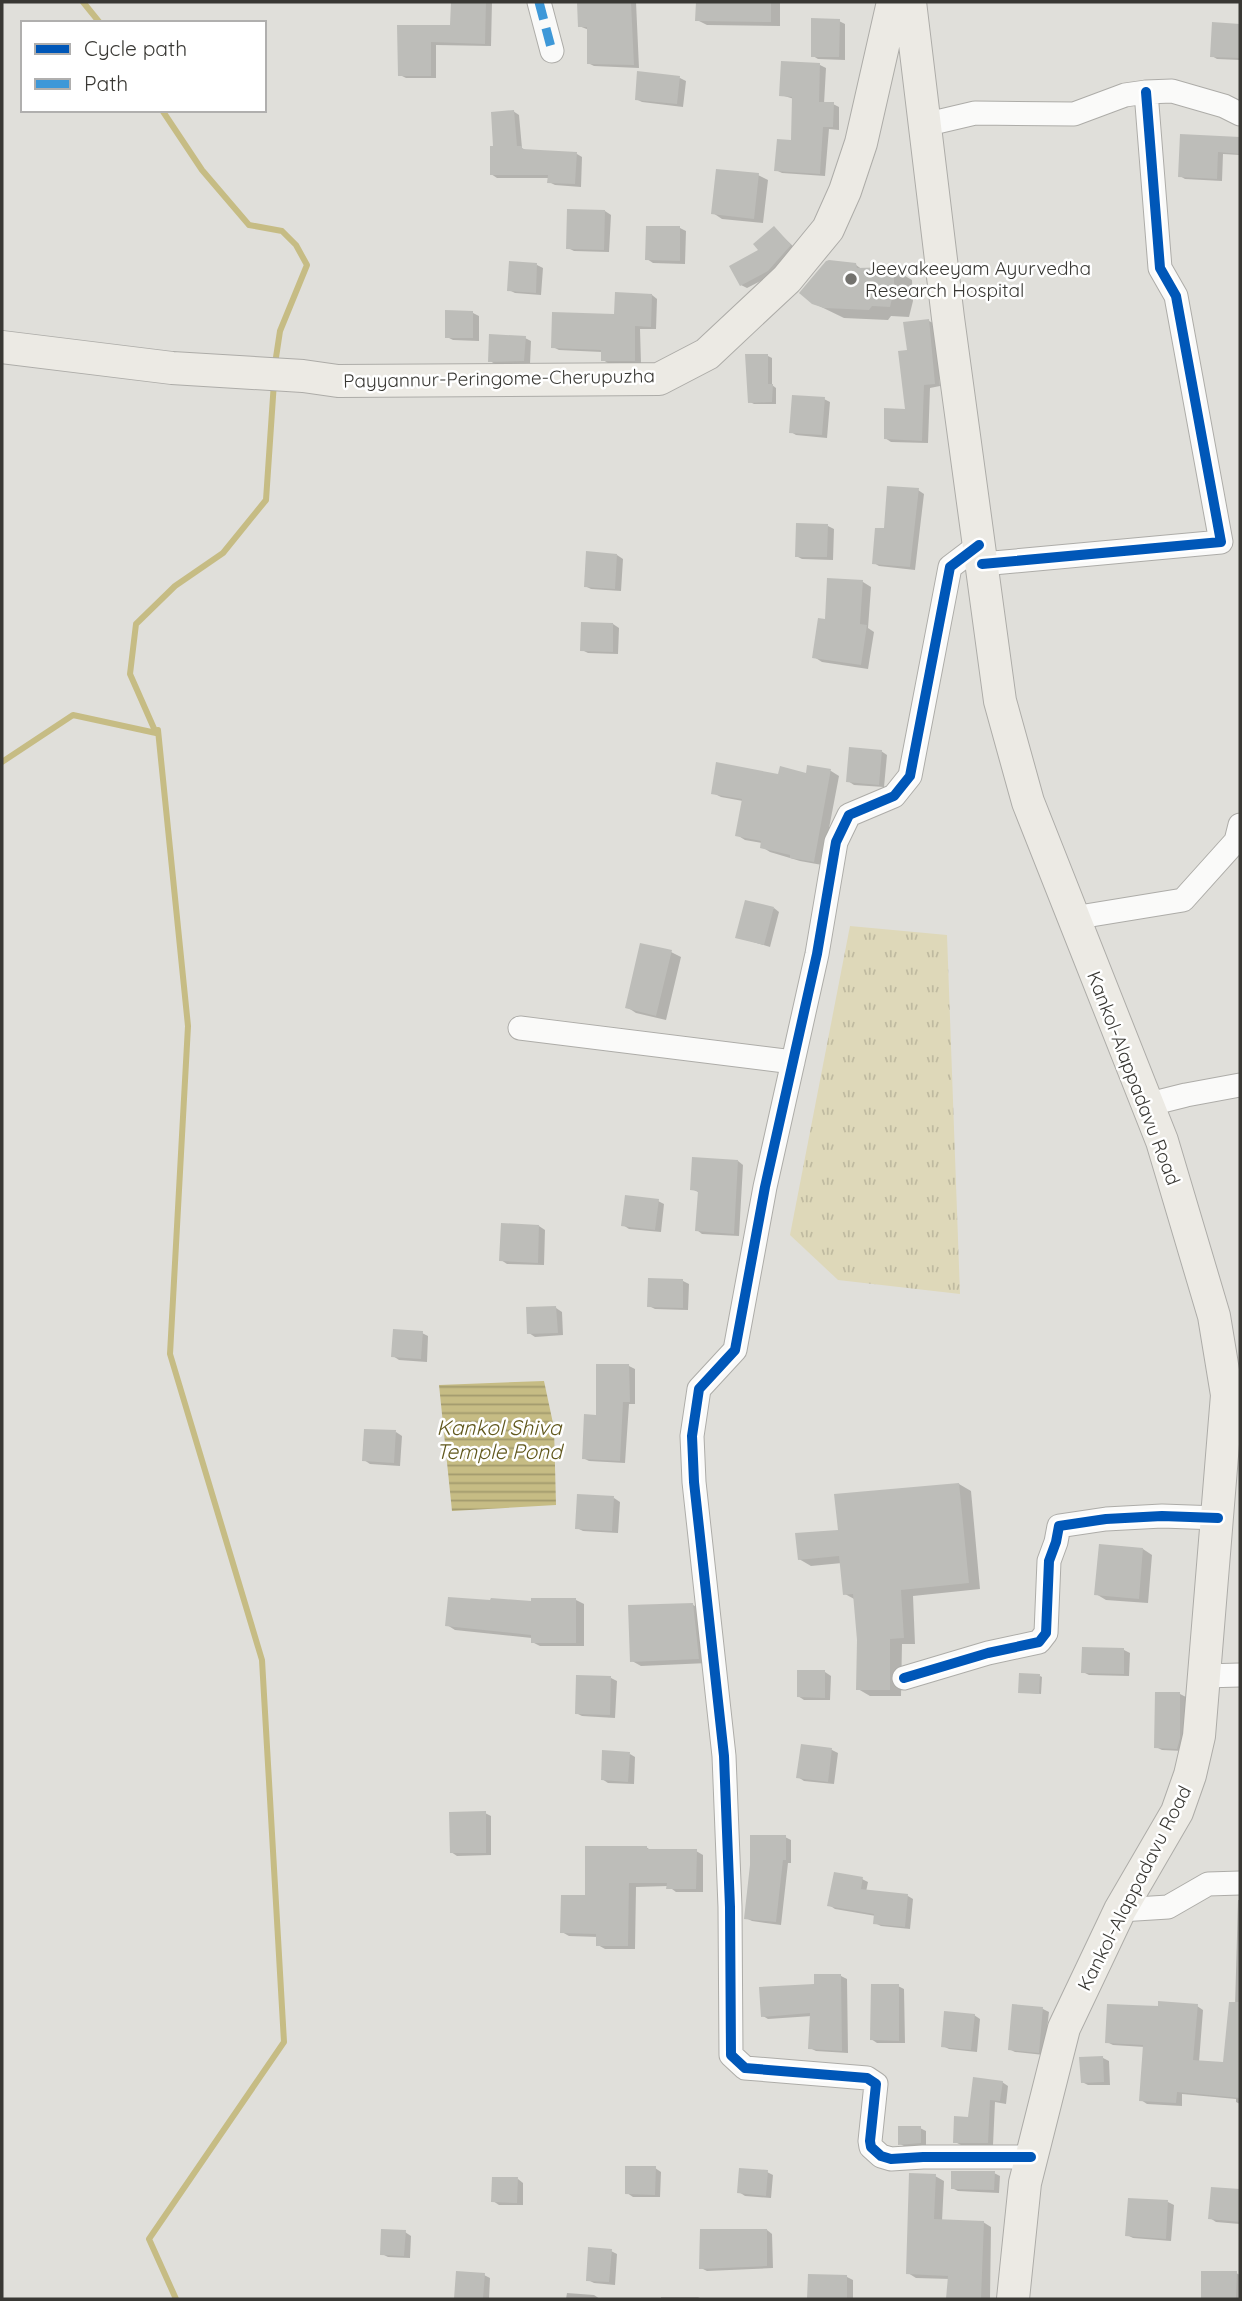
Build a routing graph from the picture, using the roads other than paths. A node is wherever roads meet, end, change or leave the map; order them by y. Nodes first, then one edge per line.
1 (539, 2) edge
2 (893, 2) edge
3 (910, 2) edge
4 (552, 51) dead end
5 (1146, 92) junction
6 (1240, 114) edge
7 (924, 125) junction
8 (2, 347) edge
9 (1231, 542) edge
10 (980, 554) junction
11 (1240, 825) edge
12 (1073, 918) junction
13 (520, 1028) dead end
14 (793, 1062) junction
15 (1240, 1085) edge
16 (1146, 1105) junction
17 (1218, 1518) junction
18 (1240, 1675) edge
19 (1204, 1676) junction
20 (904, 1678) dead end
21 (1240, 1883) edge
22 (1120, 1910) junction
23 (1031, 2157) junction
24 (1013, 2299) edge

1 - 4 street
2 - 8 main road, Payyannur-Peringome-Cherupuzha
3 - 7 main road, Kankol-Alappadavu Road
5 - 6 street
5 - 7 street
5 - 9 street
7 - 10 main road, Kankol-Alappadavu Road
9 - 10 street
10 - 12 main road, Kankol-Alappadavu Road
10 - 14 street
11 - 12 street
12 - 16 main road, Kankol-Alappadavu Road
13 - 14 street
14 - 23 street
15 - 16 street
16 - 17 main road, Kankol-Alappadavu Road
17 - 19 main road, Kankol-Alappadavu Road
17 - 20 street
18 - 19 street
19 - 22 main road, Kankol-Alappadavu Road
21 - 22 street
22 - 23 main road, Kankol-Alappadavu Road
23 - 24 main road, Kankol-Alappadavu Road

